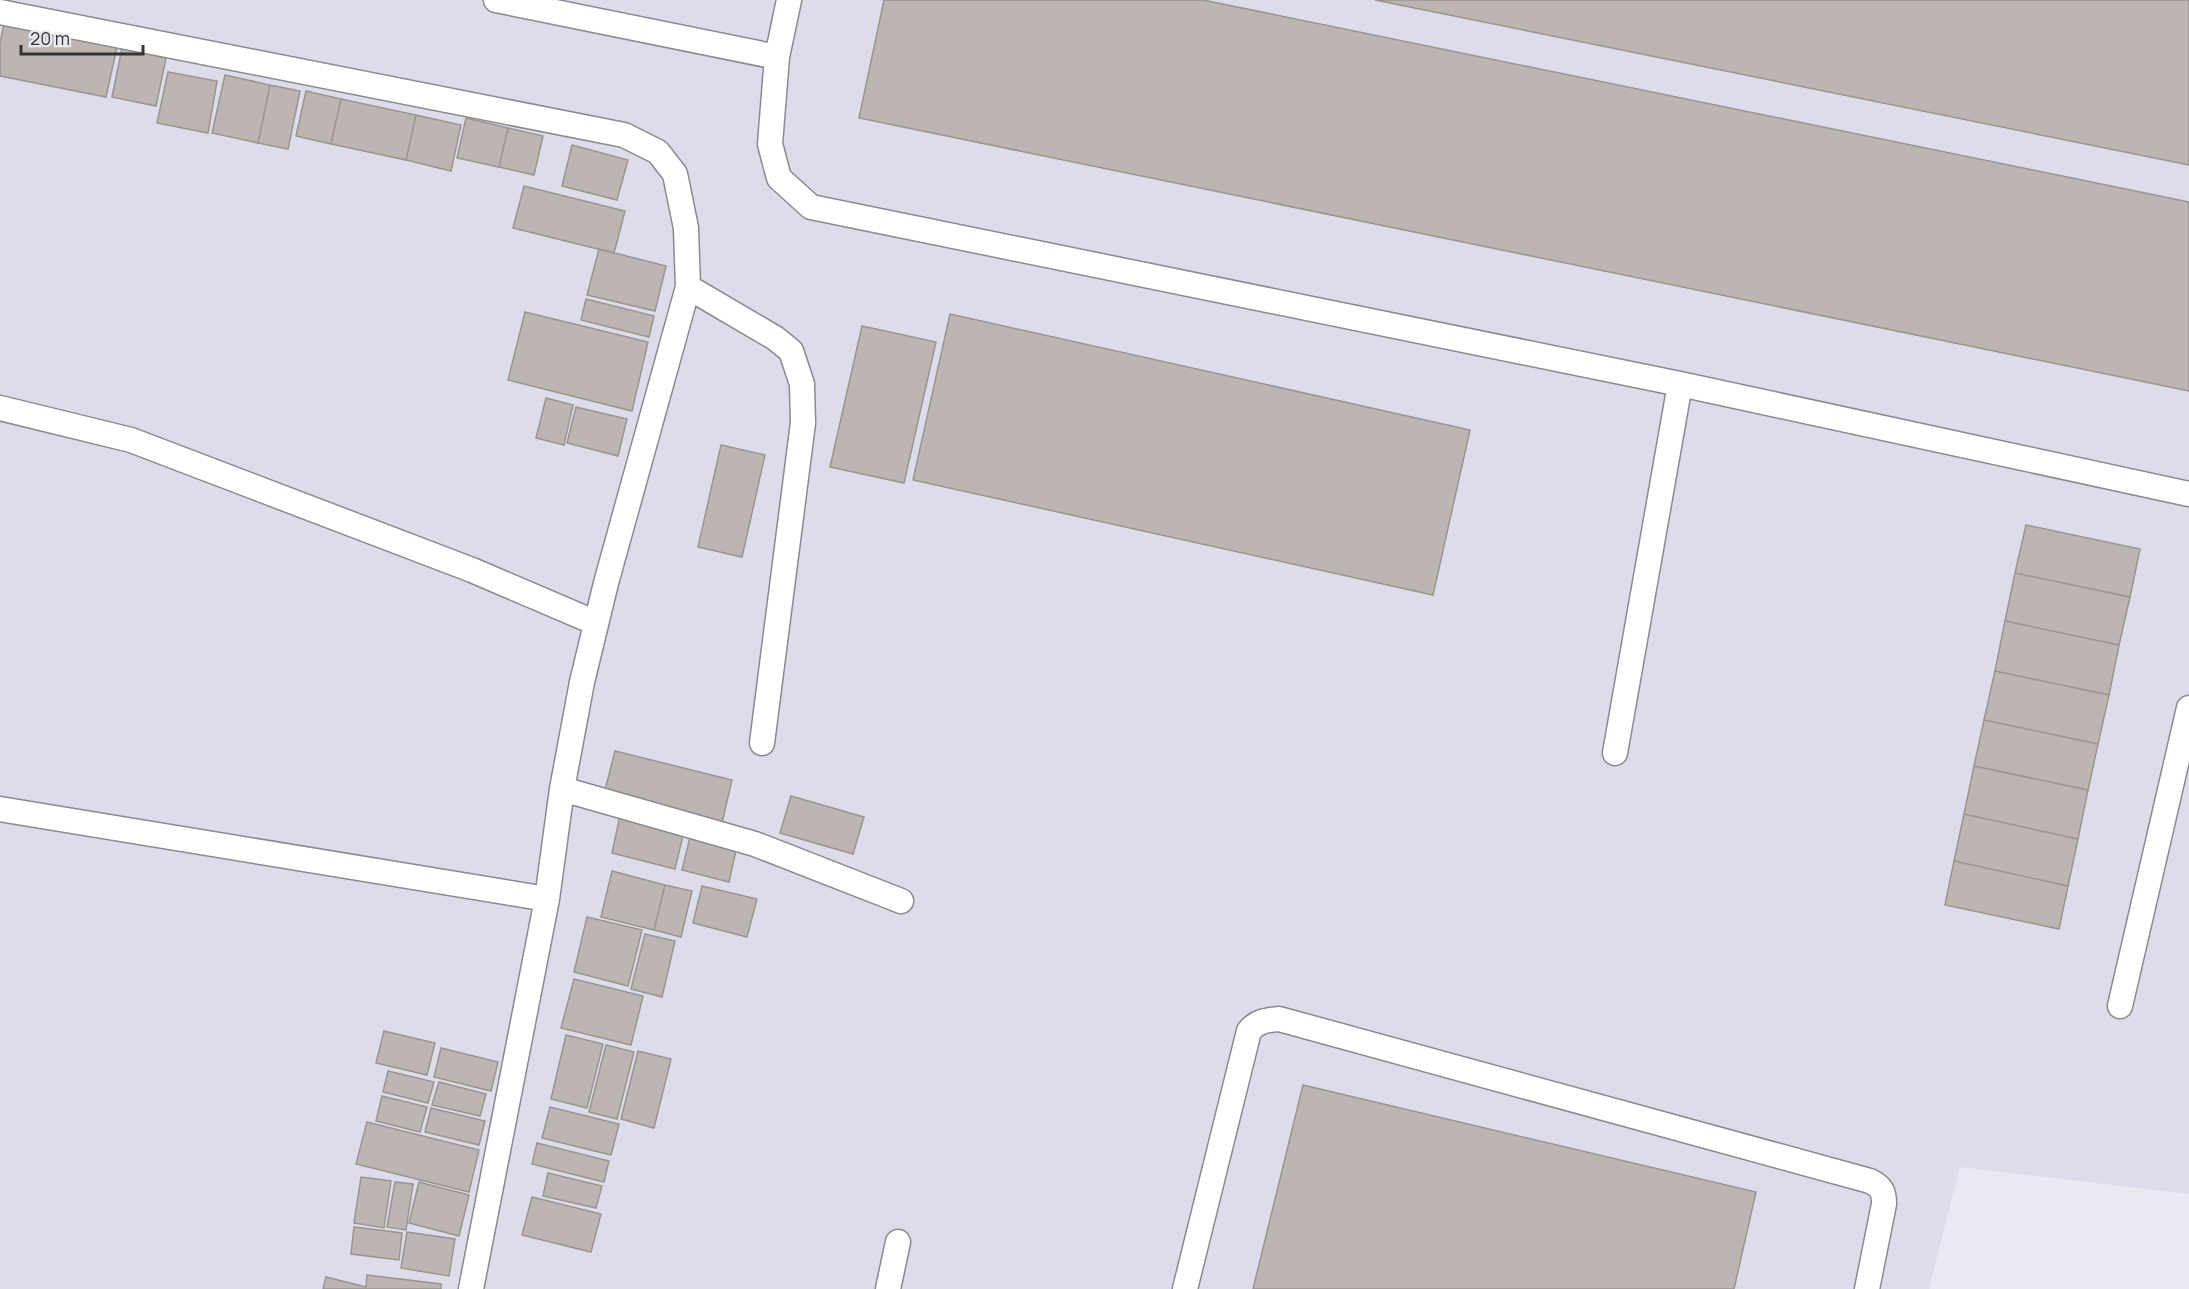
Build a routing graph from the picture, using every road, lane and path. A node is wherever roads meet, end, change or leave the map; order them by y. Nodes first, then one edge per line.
1 (496, 0) edge
2 (789, 0) edge
3 (0, 12) edge
4 (777, 57) junction
5 (688, 287) junction
6 (1680, 384) junction
7 (0, 408) edge
8 (2189, 494) edge
9 (596, 623) junction
10 (2189, 708) edge
11 (762, 743) dead end
12 (1615, 753) dead end
13 (562, 789) junction
14 (0, 809) edge
15 (547, 899) junction
16 (901, 901) dead end
17 (2120, 1006) dead end
18 (898, 1242) dead end
19 (471, 1289) edge
20 (888, 1289) edge
21 (1185, 1289) edge
22 (1867, 1289) edge

1 - 4 lane
2 - 4 lane
3 - 5 lane
4 - 6 lane
5 - 9 lane
5 - 11 lane
6 - 8 lane
6 - 12 lane
7 - 9 lane
9 - 13 lane
10 - 17 lane
13 - 15 lane
13 - 16 lane
14 - 15 lane
15 - 19 lane
18 - 20 lane
21 - 22 lane

